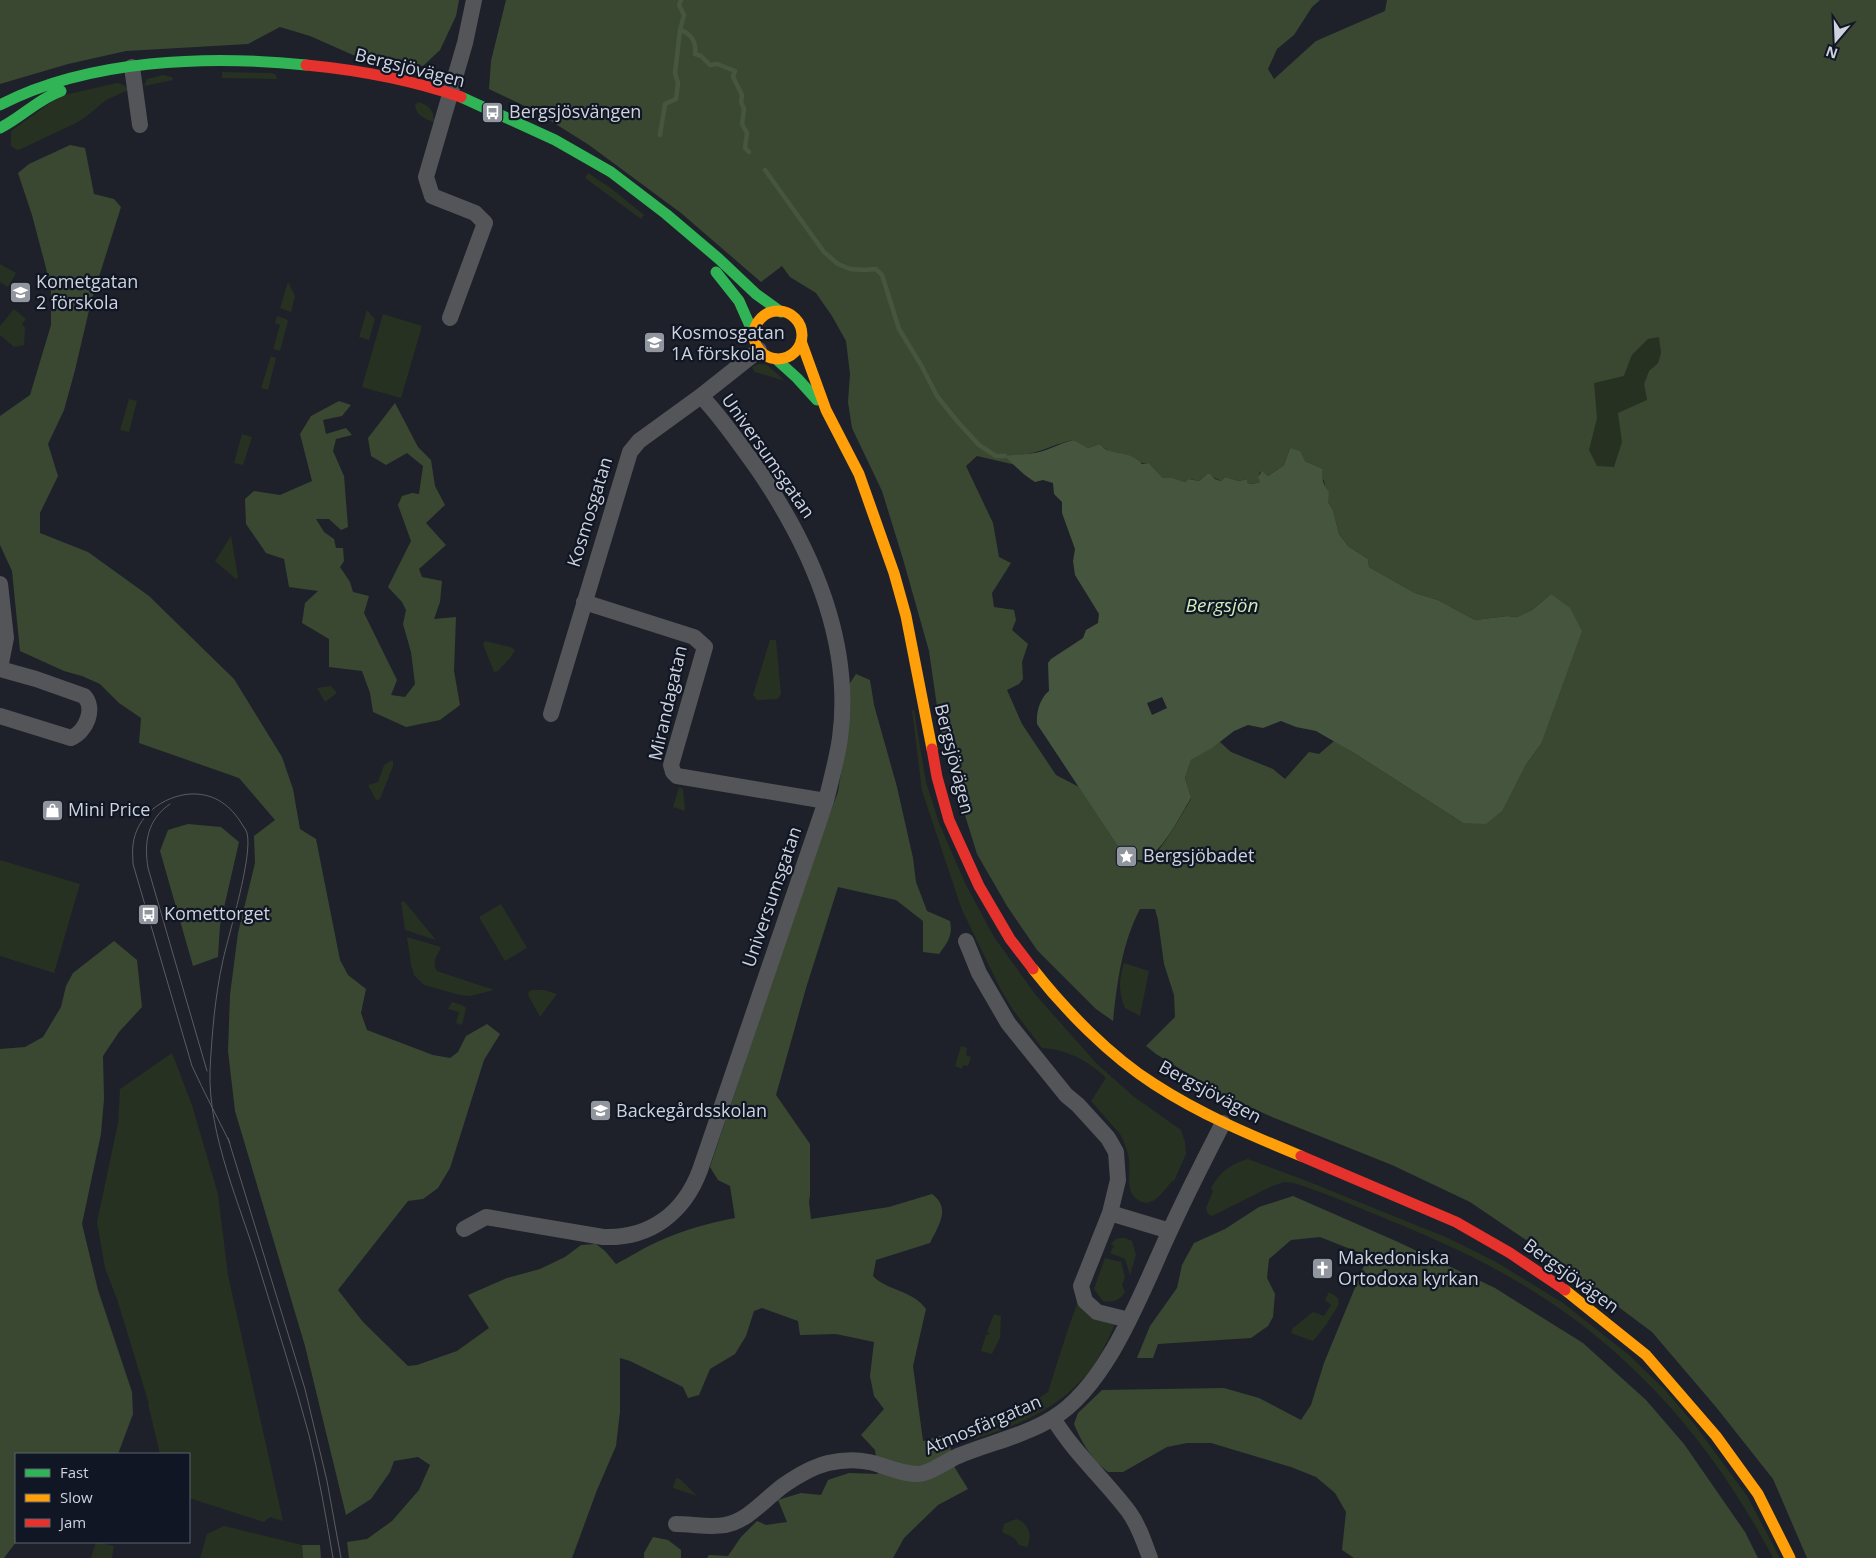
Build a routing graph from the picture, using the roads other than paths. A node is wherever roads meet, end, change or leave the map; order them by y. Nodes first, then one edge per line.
1 (474, 0) edge
2 (132, 71) junction
3 (350, 82) dead end
4 (448, 104) junction
5 (0, 105) edge
6 (486, 121) dead end
7 (140, 126) dead end
8 (0, 128) edge
9 (781, 312) junction
10 (450, 318) dead end
11 (802, 341) junction
12 (757, 343) junction
13 (776, 359) junction
14 (701, 396) junction
15 (826, 410) junction
16 (0, 584) edge
17 (584, 602) junction
18 (0, 669) edge
19 (551, 714) dead end
20 (0, 716) edge
21 (826, 801) junction
22 (966, 941) dead end
23 (1223, 1123) junction
24 (1110, 1213) junction
25 (464, 1229) dead end
26 (1170, 1231) junction
27 (1129, 1320) junction
28 (1053, 1418) junction
29 (676, 1524) dead end
30 (1150, 1558) edge
31 (1790, 1558) edge

1 - 4 street
2 - 3 street, Bergsjövägen
2 - 4 street, Bergsjövägen
2 - 5 street, Bergsjövägen
2 - 7 street
2 - 8 street, Bergsjövägen
4 - 9 street, Bergsjövägen
4 - 10 street
6 - 12 street
9 - 11 street, Bergsjövägen
9 - 12 street
11 - 13 street
11 - 15 street, Bergsjövägen
12 - 13 street, Bergsjövägen
12 - 14 street, Kosmosgatan
13 - 15 street, Bergsjövägen
14 - 17 street, Kosmosgatan
14 - 21 street, Universumsgatan
15 - 23 street, Bergsjövägen
16 - 18 street
17 - 19 street, Kosmosgatan
17 - 21 street, Mirandagatan
18 - 20 street
21 - 25 street, Universumsgatan
22 - 24 street
23 - 26 street, Atmosfärgatan
23 - 31 street, Bergsjövägen
24 - 26 street
24 - 27 street
26 - 27 street, Atmosfärgatan
27 - 28 street, Atmosfärgatan
28 - 29 street, Atmosfärgatan
28 - 30 street

